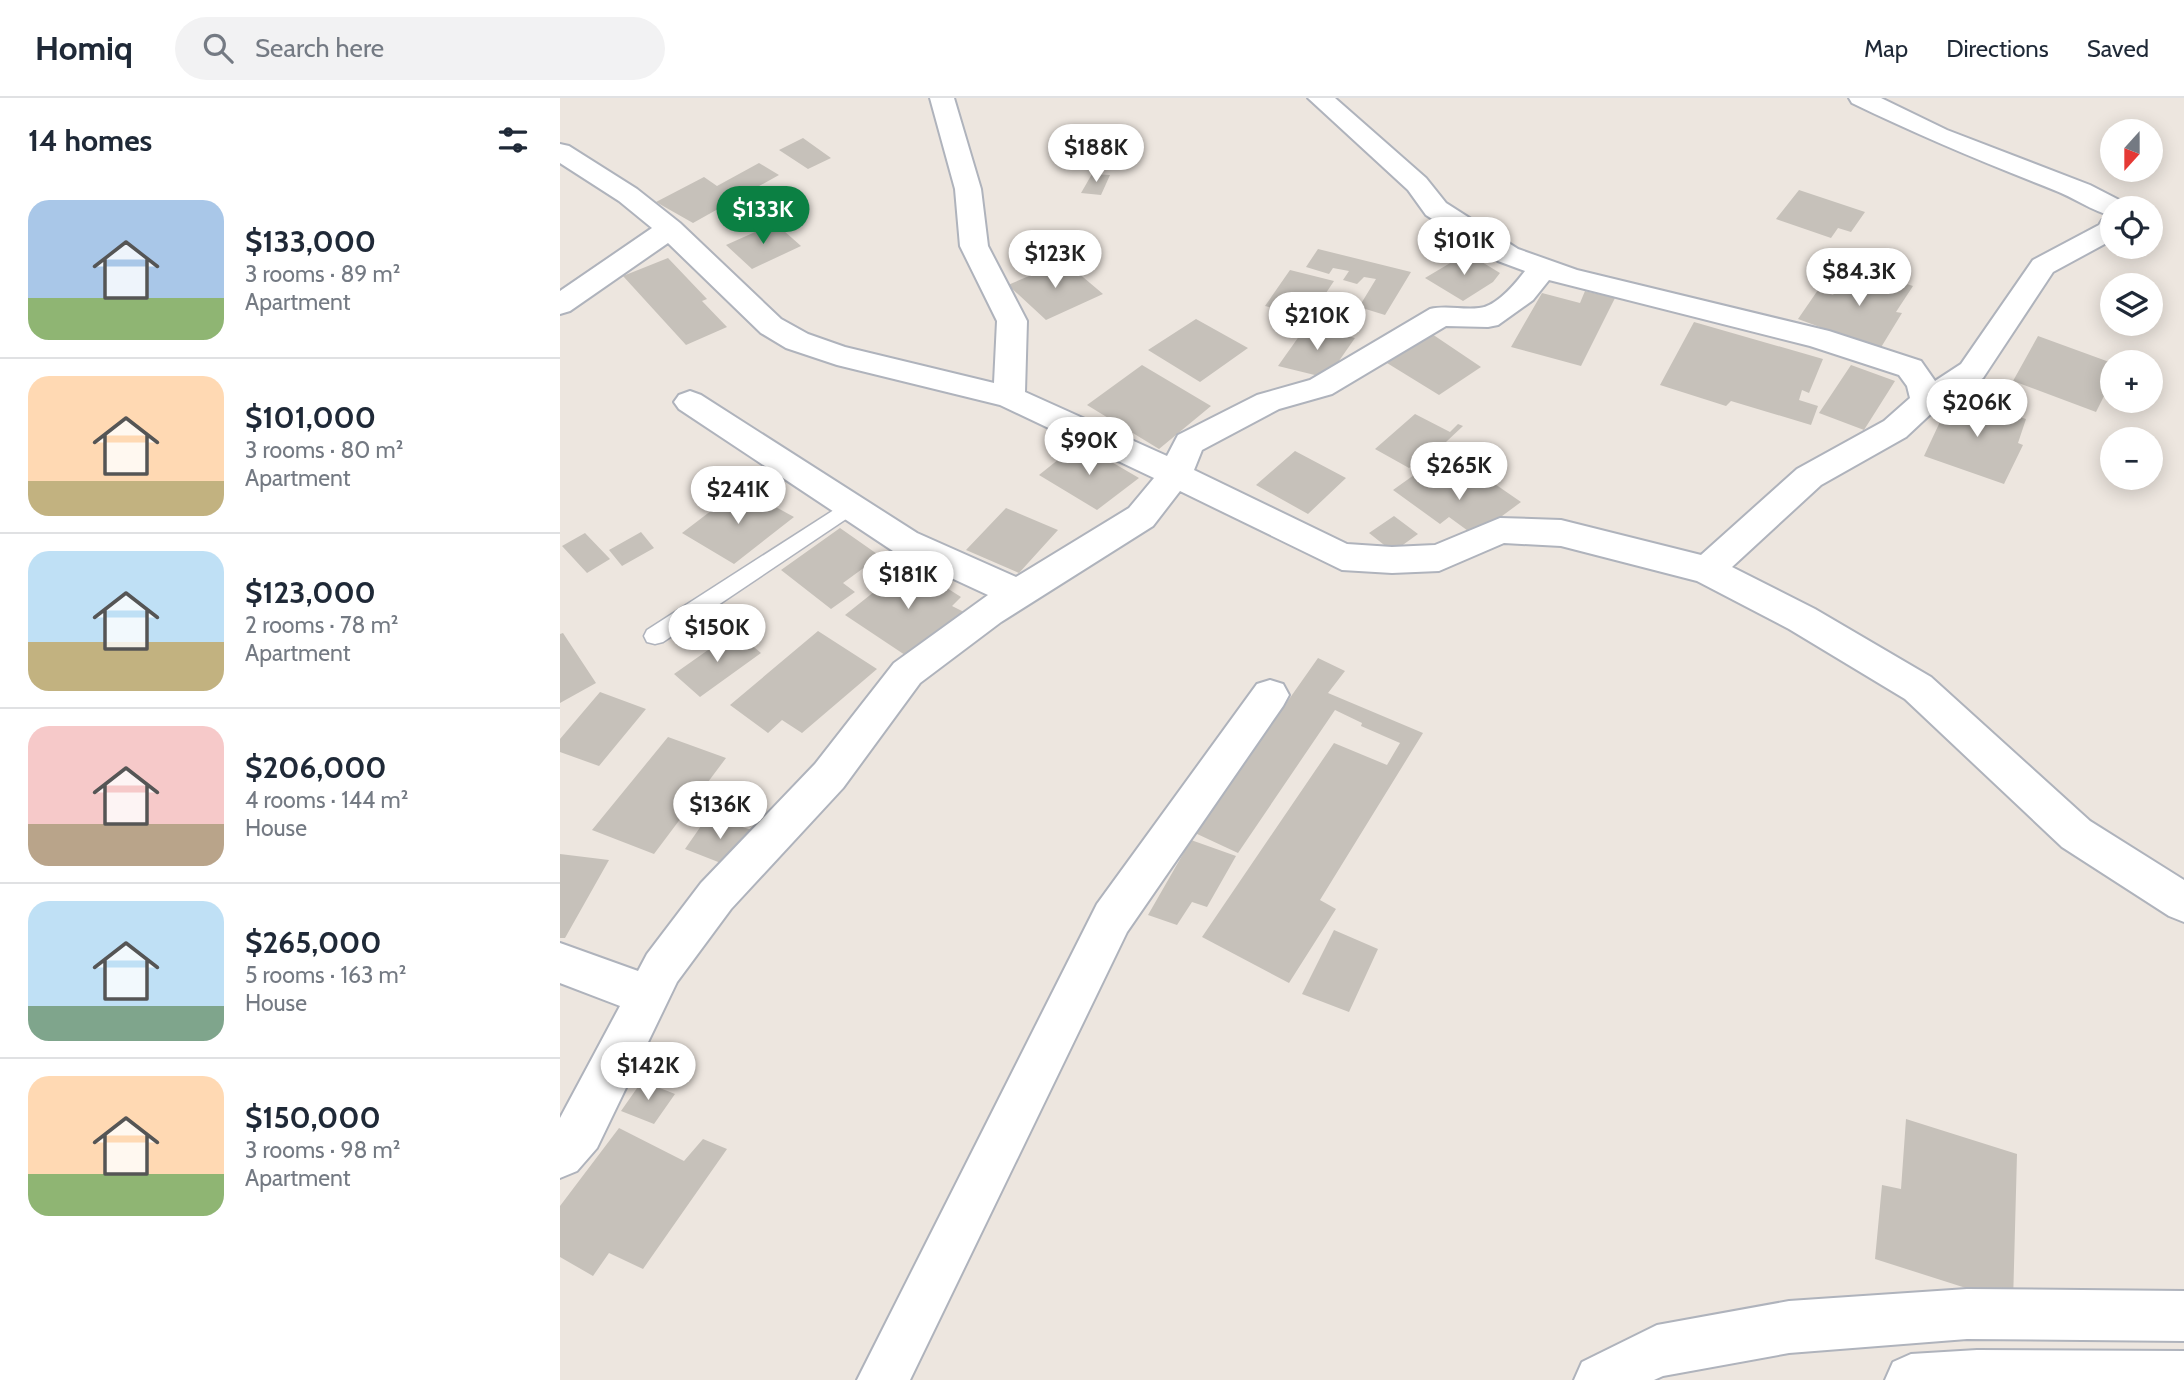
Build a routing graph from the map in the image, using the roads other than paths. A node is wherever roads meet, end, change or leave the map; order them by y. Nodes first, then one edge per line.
1 (942, 98) edge
2 (1320, 98) edge
3 (1861, 98) edge
4 (560, 152) edge
5 (2100, 201) edge
6 (670, 229) junction
7 (2100, 237) edge
8 (1542, 269) junction
9 (560, 305) edge
10 (1009, 397) junction
11 (1926, 401) junction
12 (690, 402) dead end
13 (1175, 475) junction
14 (851, 506) junction
15 (1707, 570) junction
16 (1018, 593) junction
17 (655, 636) dead end
18 (1270, 695) dead end
19 (2184, 903) edge
20 (560, 962) edge
21 (648, 996) junction
22 (560, 1154) edge
23 (2184, 1316) edge
24 (2184, 1377) edge
25 (883, 1380) edge
26 (1600, 1380) edge
27 (1910, 1380) edge

1 - 10 street
2 - 8 street
3 - 5 street
4 - 6 street
6 - 9 street
6 - 10 street
7 - 11 street
8 - 11 street
8 - 13 street
10 - 13 street
11 - 15 street
12 - 14 street
13 - 15 street
13 - 16 street
14 - 16 street
14 - 17 lane
15 - 19 street
16 - 21 street
18 - 25 street
20 - 21 street
21 - 22 street
23 - 26 street
24 - 27 street

